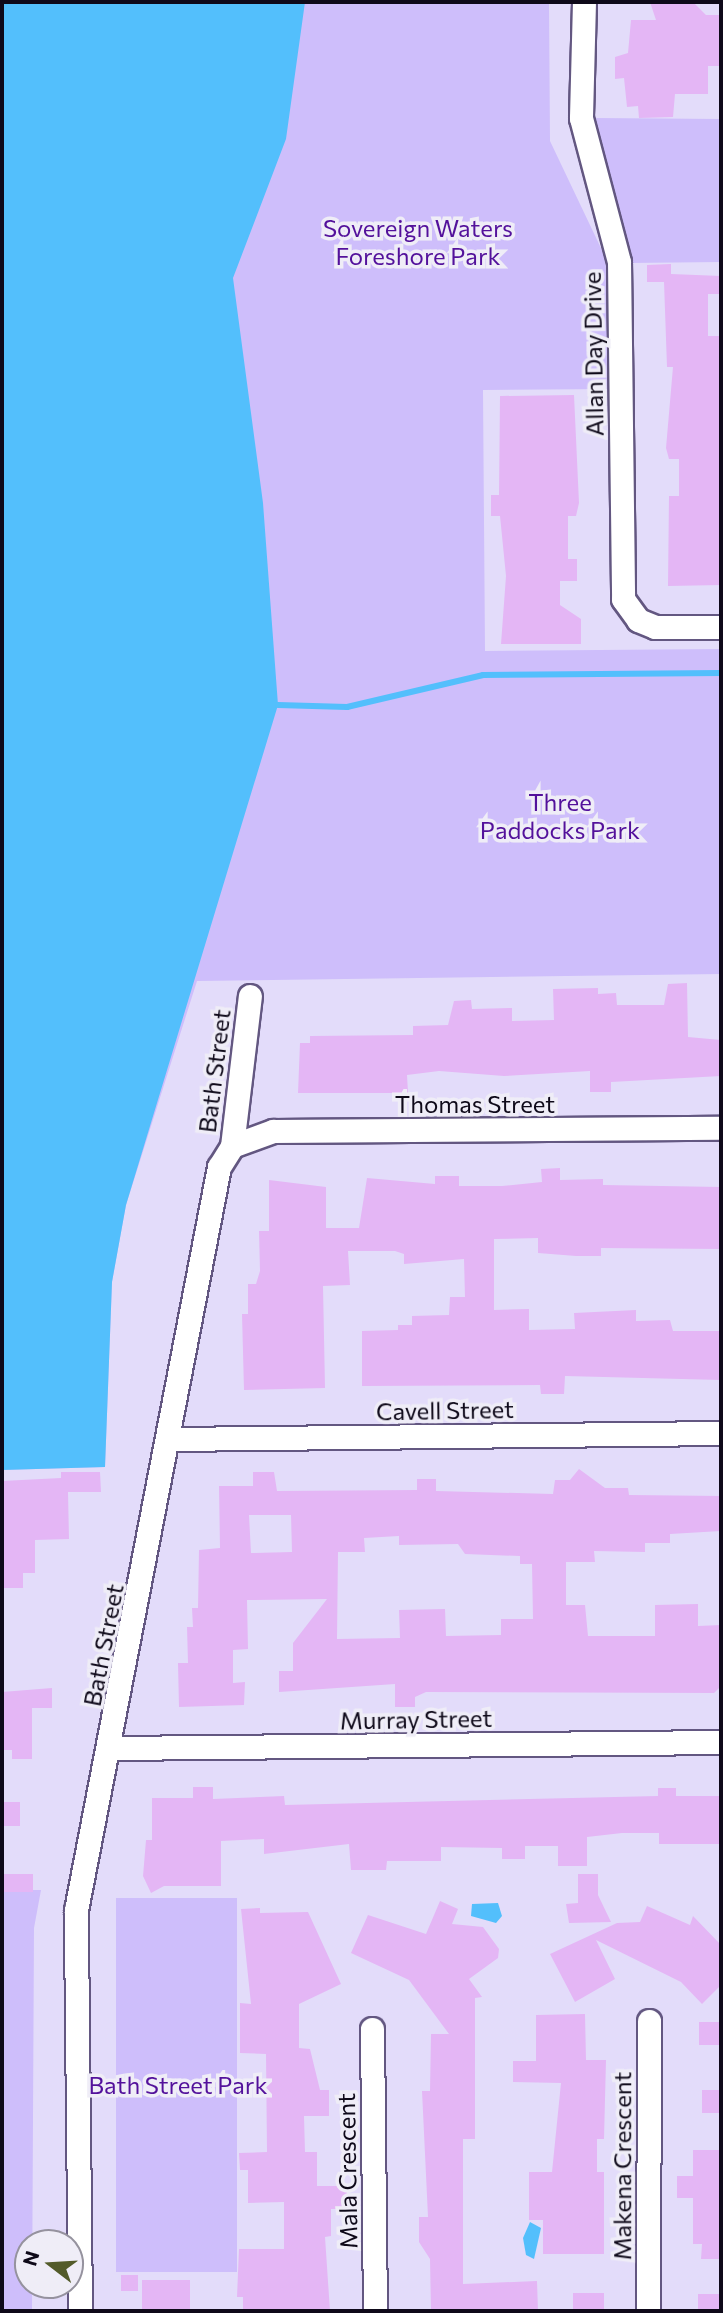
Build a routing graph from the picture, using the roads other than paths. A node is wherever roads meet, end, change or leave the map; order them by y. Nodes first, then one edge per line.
1 (584, 2) edge
2 (721, 627) edge
3 (250, 996) dead end
4 (721, 1128) edge
5 (232, 1146) junction
6 (721, 1433) edge
7 (169, 1439) junction
8 (721, 1742) edge
9 (111, 1748) junction
10 (649, 2021) dead end
11 (372, 2029) dead end
12 (79, 2311) edge
13 (375, 2311) edge
14 (648, 2311) edge

1 - 2 street, Allan Day Drive
3 - 5 street, Bath Street
4 - 5 street, Thomas Street
5 - 7 street, Bath Street
6 - 7 street, Cavell Street
7 - 9 street, Bath Street
8 - 9 street, Murray Street
9 - 12 street, Bath Street
10 - 14 street, Makena Crescent
11 - 13 street, Mala Crescent

